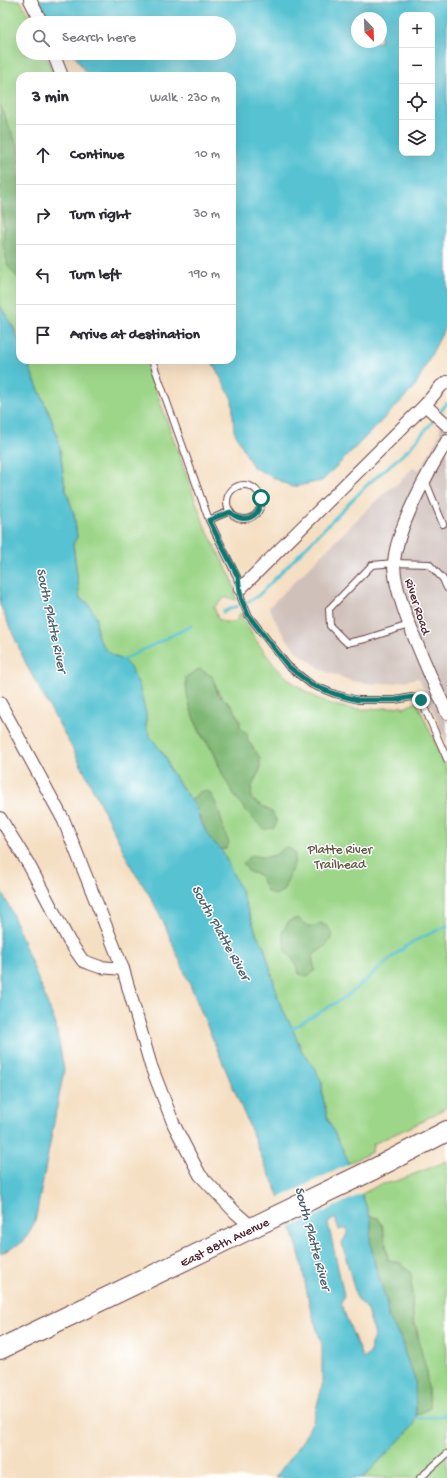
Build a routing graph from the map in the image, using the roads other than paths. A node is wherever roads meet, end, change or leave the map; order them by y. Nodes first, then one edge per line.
1 (30, 0) edge
2 (38, 16) edge
3 (56, 60) edge
4 (61, 72) edge
5 (153, 364) edge
6 (447, 382) edge
7 (429, 409) junction
8 (447, 424) edge
9 (447, 441) edge
10 (425, 480) junction
11 (230, 512) junction
12 (209, 520) junction
13 (443, 524) dead end
14 (394, 563) junction
15 (447, 588) edge
16 (240, 594) junction
17 (409, 625) junction
18 (0, 703) edge
19 (447, 711) edge
20 (447, 759) edge
21 (0, 818) edge
22 (123, 970) junction
23 (447, 1131) edge
24 (253, 1228) junction
25 (0, 1349) edge
26 (447, 1454) edge
27 (420, 1478) edge

1 - 2 street
3 - 4 street
5 - 12 lane
6 - 7 street
7 - 8 street
7 - 16 street
9 - 10 street, River Road
10 - 13 lane
10 - 14 street, River Road
11 - 11 lane
11 - 12 lane
12 - 16 lane
14 - 15 lane
14 - 17 street, River Road
14 - 17 lane
16 - 20 lane
17 - 19 street, River Road
18 - 22 street
21 - 22 street
22 - 24 street
23 - 24 main road, East 88th Avenue
24 - 25 main road, East 88th Avenue
26 - 27 lane

